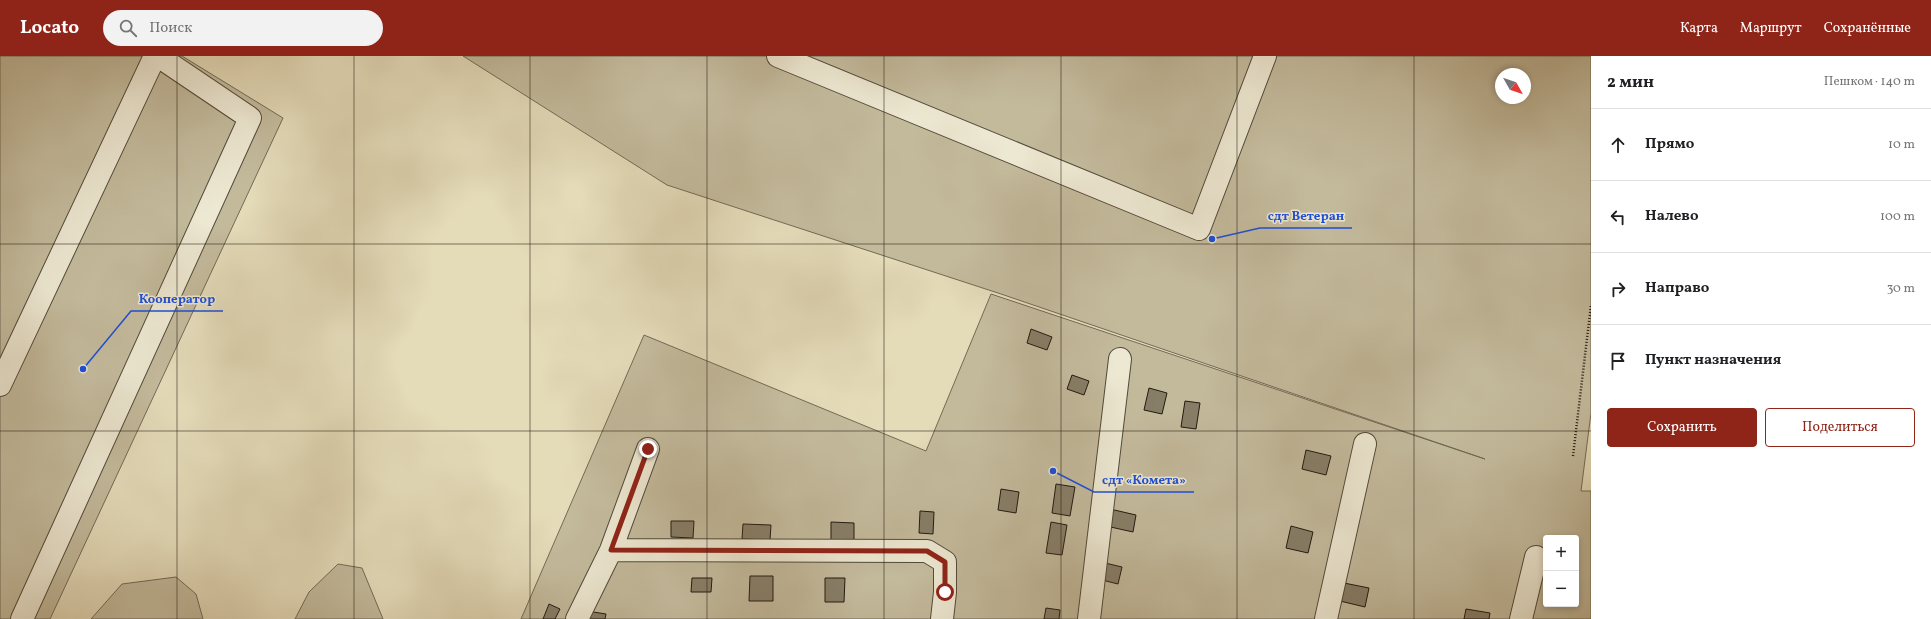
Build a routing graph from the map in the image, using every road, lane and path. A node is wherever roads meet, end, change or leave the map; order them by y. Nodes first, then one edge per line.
1 (154, 56) edge
2 (158, 56) edge
3 (778, 56) edge
4 (1265, 56) edge
5 (1591, 305) edge
6 (1120, 359) dead end
7 (0, 385) edge
8 (1365, 444) dead end
9 (648, 449) dead end
10 (1573, 456) dead end
11 (611, 550) junction
12 (1536, 557) dead end
13 (22, 619) edge
14 (576, 619) edge
15 (942, 619) edge
16 (1089, 619) edge
17 (1326, 619) edge
18 (1521, 619) edge

1 - 7 lane
2 - 13 lane
3 - 4 lane
5 - 10 path
6 - 16 lane
8 - 17 lane
9 - 11 lane
11 - 14 lane
11 - 15 lane
12 - 18 lane

